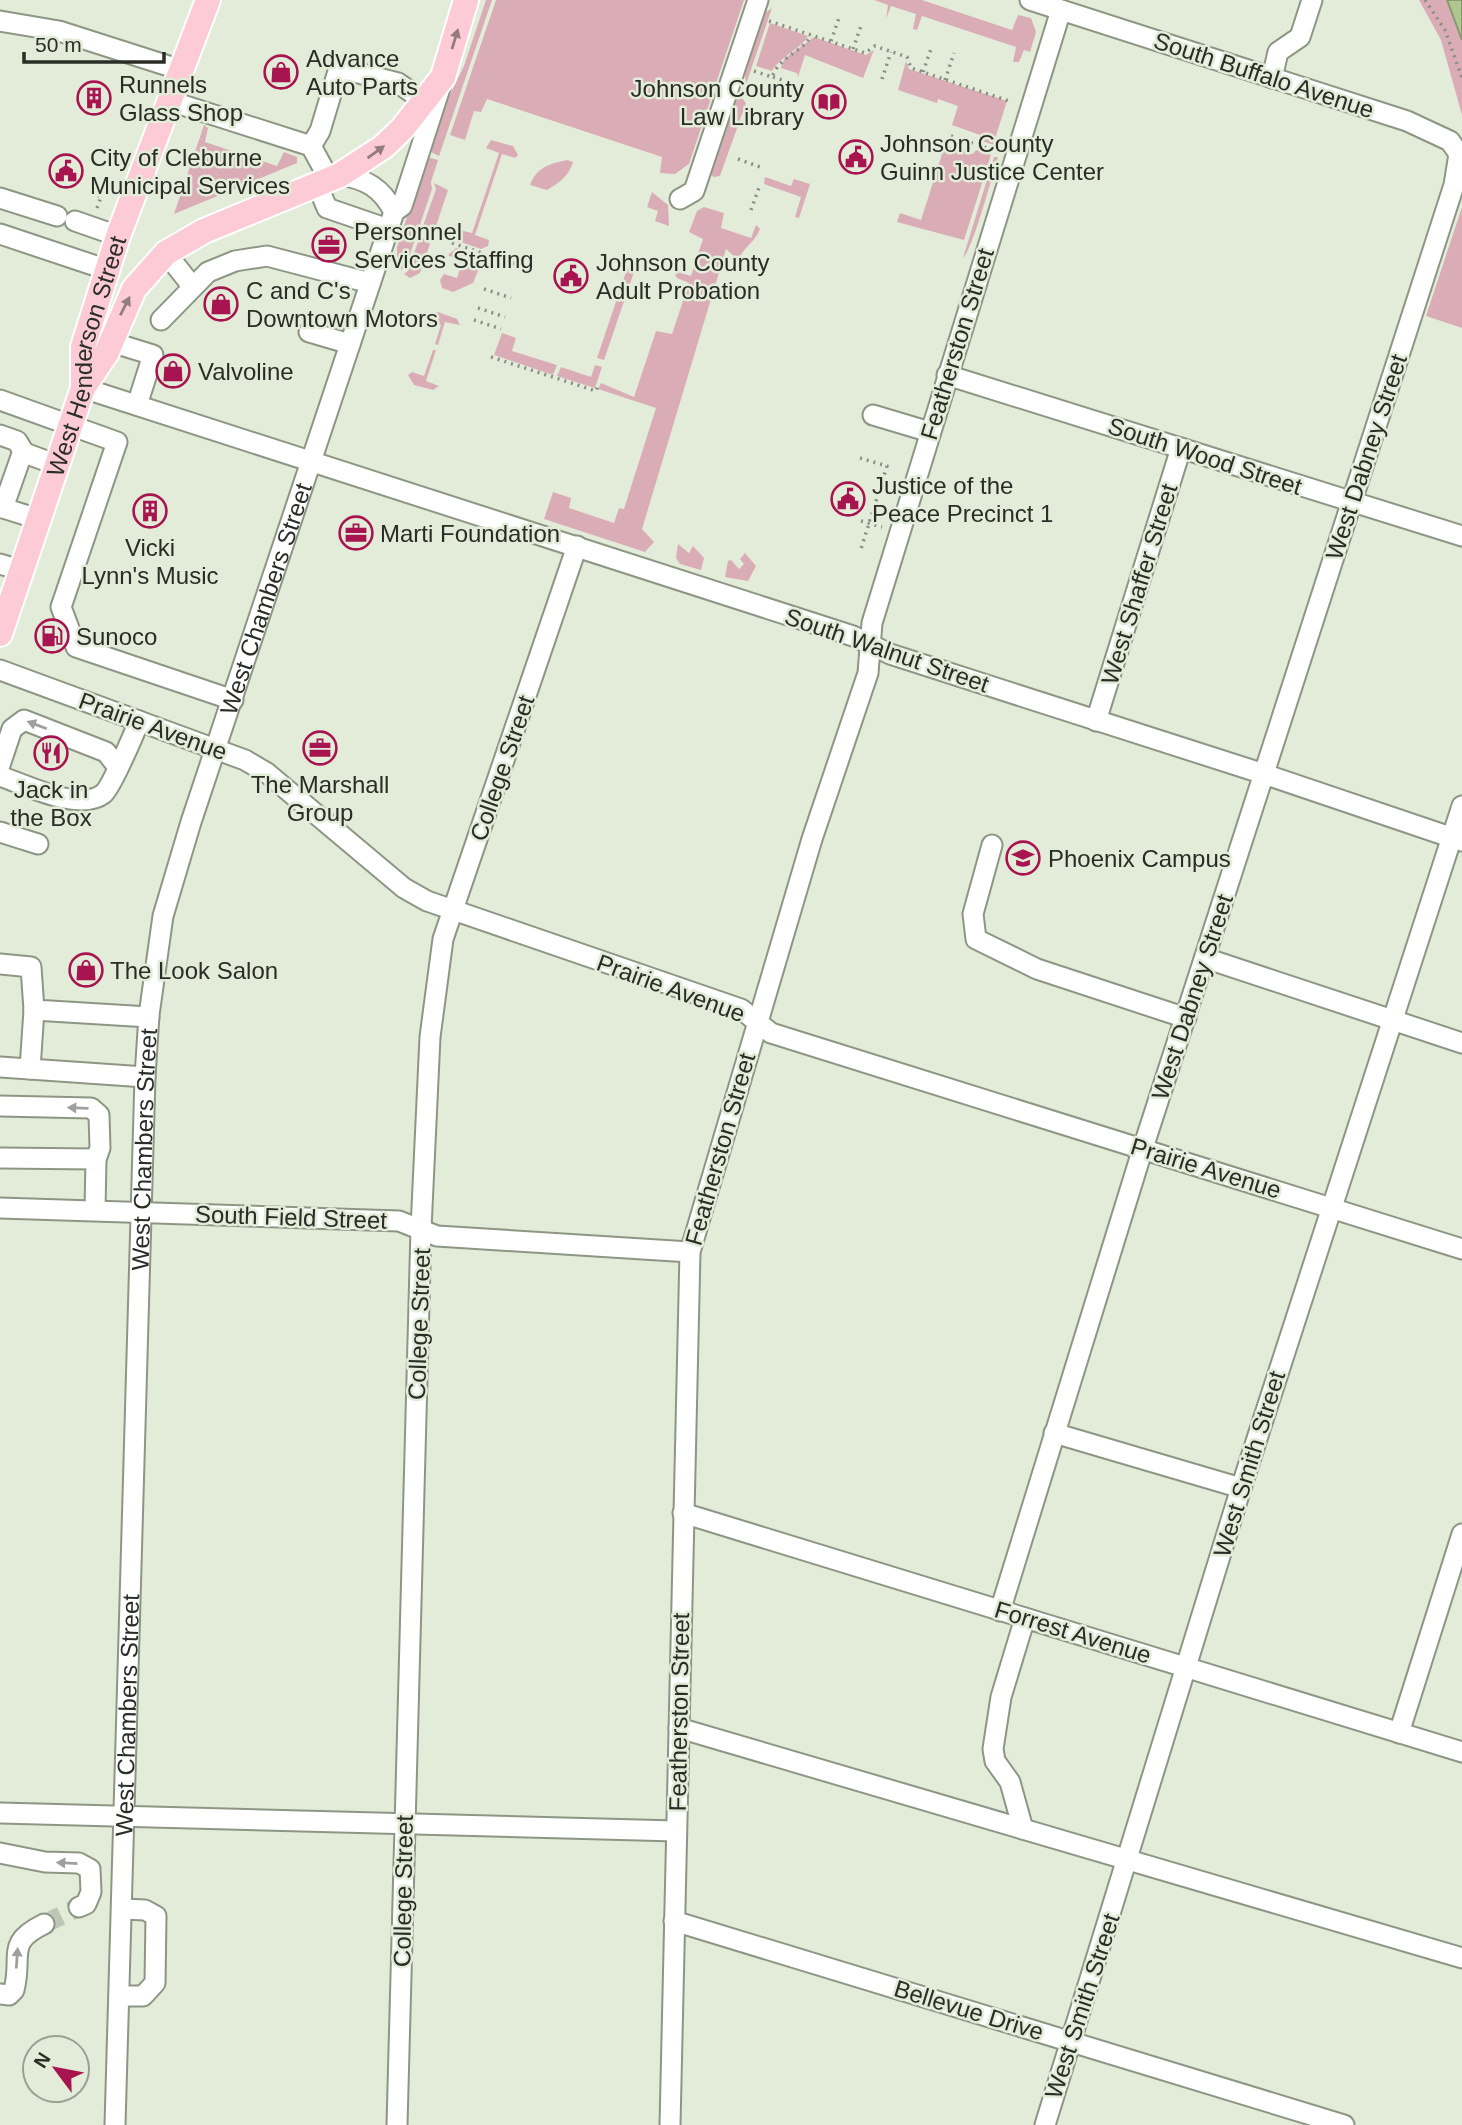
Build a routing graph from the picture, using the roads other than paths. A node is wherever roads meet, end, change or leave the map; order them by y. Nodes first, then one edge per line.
1 (208, 0) edge
2 (466, 0) edge
3 (758, 0) edge
4 (1030, 0) edge
5 (1312, 0) edge
6 (1061, 10) junction
7 (0, 21) edge
8 (181, 70) junction
9 (443, 77) junction
10 (1272, 78) junction
11 (170, 101) junction
12 (425, 101) junction
13 (311, 146) junction
14 (329, 179) junction
15 (1454, 186) joint
16 (686, 196) dead end
17 (0, 198) edge
18 (391, 220) junction
19 (0, 234) edge
20 (118, 236) junction
21 (166, 253) junction
22 (108, 270) junction
23 (370, 283) junction
24 (192, 286) junction
25 (161, 320) dead end
26 (309, 332) dead end
27 (111, 342) junction
28 (350, 344) junction
29 (947, 375) junction
30 (83, 388) junction
31 (0, 400) edge
32 (137, 405) junction
33 (19, 407) junction
34 (873, 415) dead end
35 (70, 424) junction
36 (930, 432) junction
37 (10, 442) edge
38 (1181, 448) junction
39 (311, 463) junction
40 (57, 464) junction
41 (1351, 502) junction
42 (2, 508) edge
43 (38, 519) junction
44 (1462, 536) edge
45 (577, 546) junction
46 (10, 567) edge
47 (2, 623) edge
48 (870, 645) junction
49 (0, 670) edge
50 (233, 700) junction
51 (139, 721) junction
52 (1096, 721) junction
53 (216, 749) junction
54 (2, 756) edge
55 (117, 766) junction
56 (1264, 774) junction
57 (0, 776) edge
58 (1462, 806) edge
59 (0, 832) edge
60 (1457, 840) edge
61 (38, 845) dead end
62 (992, 845) dead end
63 (453, 912) junction
64 (1205, 958) junction
65 (0, 964) edge
66 (34, 1010) junction
67 (149, 1017) junction
68 (1186, 1018) junction
69 (757, 1021) junction
70 (1391, 1021) junction
71 (1462, 1043) edge
72 (0, 1068) edge
73 (30, 1069) junction
74 (145, 1077) junction
75 (0, 1106) edge
76 (1143, 1148) junction
77 (0, 1158) edge
78 (96, 1159) junction
79 (1331, 1206) junction
80 (0, 1208) edge
81 (95, 1210) junction
82 (141, 1212) junction
83 (421, 1229) junction
84 (1462, 1249) edge
85 (690, 1252) junction
86 (1054, 1433) junction
87 (1241, 1489) junction
88 (683, 1513) junction
89 (1462, 1534) edge
90 (1000, 1611) junction
91 (1025, 1618) junction
92 (1186, 1666) junction
93 (679, 1728) junction
94 (1399, 1733) junction
95 (1462, 1752) edge
96 (0, 1813) edge
97 (125, 1816) junction
98 (404, 1826) junction
99 (1023, 1829) junction
100 (676, 1831) junction
101 (0, 1853) edge
102 (1128, 1862) junction
103 (79, 1907) tunnel mouth
104 (123, 1909) junction
105 (674, 1921) junction
106 (44, 1924) tunnel mouth
107 (1462, 1958) edge
108 (0, 1994) edge
109 (120, 1996) junction
110 (1071, 2041) junction
111 (115, 2125) edge
112 (397, 2125) edge
113 (670, 2125) edge
114 (1045, 2125) edge
115 (1344, 2125) edge

1 - 8 main road, West Henderson Street
9 -> 2 main road, West Chambers Street
3 - 16 street
4 - 6 street, South Buffalo Avenue
5 - 10 street
6 - 10 street, South Buffalo Avenue
6 - 29 street, Featherston Street
7 - 8 street
8 - 11 main road, West Henderson Street
9 - 12 main road, West Chambers Street
9 - 18 street, West Chambers Street
10 - 15 street, South Buffalo Avenue
11 - 13 street
11 - 20 main road, West Henderson Street
12 - 13 street
14 -> 12 main road, West Chambers Street
13 - 14 street
14 - 18 street
14 - 18 street
14 - 21 main road, West Chambers Street
15 - 41 street, West Dabney Street
17 - 20 street
18 - 23 street, West Chambers Street
19 - 22 street
20 - 22 main road, West Henderson Street
21 - 24 street
27 -> 21 main road, West Chambers Street
22 - 30 main road, West Henderson Street
23 - 24 street
23 - 28 street, West Chambers Street
24 - 25 street
26 - 28 street
27 - 30 main road, West Chambers Street
27 - 32 street
28 - 39 street, West Chambers Street
29 - 36 street, Featherston Street
29 - 38 street, South Wood Street
30 - 32 street, South Walnut Street
30 - 35 main road, West Henderson Street
31 - 33 street
32 - 39 street, South Walnut Street
33 - 35 street
33 - 37 street
34 - 36 street
35 - 40 main road, West Henderson Street
35 - 50 street
36 - 48 street, Featherston Street
37 - 40 street
37 - 42 street
38 - 41 street, South Wood Street
38 - 52 street, West Shaffer Street
39 - 45 street, South Walnut Street
39 - 50 street, West Chambers Street
40 - 43 main road, West Henderson Street
41 - 44 street, South Wood Street
41 - 56 street, West Dabney Street
42 - 43 street
43 - 46 main road, West Henderson Street
45 - 48 street, South Walnut Street
45 - 63 street, College Street
46 - 47 main road, West Henderson Street
48 - 52 street, South Walnut Street
48 - 69 street, Featherston Street
49 - 51 street, Prairie Avenue
50 - 53 street, West Chambers Street
51 - 53 street, Prairie Avenue
51 - 55 street
52 - 56 street, South Walnut Street
53 - 63 street, Prairie Avenue
53 - 67 street, West Chambers Street
55 -> 54 street
55 - 57 street
56 - 60 street, South Walnut Street
56 - 64 street, West Dabney Street
58 - 60 street, West Smith Street
59 - 61 street
60 - 70 street, West Smith Street
62 - 68 street
63 - 69 street, Prairie Avenue
63 - 83 street, College Street
64 - 68 street, West Dabney Street
64 - 70 street
65 - 66 street
66 - 67 street
66 - 73 street
67 - 74 street, West Chambers Street
68 - 76 street, West Dabney Street
69 - 76 street, Prairie Avenue
69 - 85 street, Featherston Street
70 - 71 street
70 - 79 street, West Smith Street
72 - 73 street
73 - 74 street
74 - 82 street, West Chambers Street
78 -> 75 street
76 - 79 street, Prairie Avenue
76 - 86 street, West Dabney Street
77 - 78 street
78 - 81 street
79 - 84 street, Prairie Avenue
79 - 87 street, West Smith Street
80 - 81 street, South Field Street
81 - 82 street, South Field Street
82 - 83 street, South Field Street
82 - 97 street, West Chambers Street
83 - 85 street, South Field Street
83 - 98 street, College Street
85 - 88 street, Featherston Street
86 - 87 street
86 - 90 street, West Dabney Street
87 - 92 street, West Smith Street
88 - 90 street, Forrest Avenue
88 - 93 street, Featherston Street
89 - 94 street
90 - 91 street, Forrest Avenue
91 - 92 street, Forrest Avenue
91 - 99 street
92 - 94 street, Forrest Avenue
92 - 102 street, West Smith Street
93 - 99 street
93 - 100 street, Featherston Street
94 - 95 street, Forrest Avenue
96 - 97 street
97 - 98 street
97 - 104 street, West Chambers Street
98 - 100 street
98 - 112 street, College Street
99 - 102 street
100 - 105 street, Featherston Street
103 -> 101 street
102 - 107 street
102 - 110 street, West Smith Street
104 - 109 street, West Chambers Street
104 - 109 street
105 - 110 street, Bellevue Drive
105 - 113 street, Featherston Street
108 -> 106 street
109 - 111 street, West Chambers Street
110 - 114 street, West Smith Street
110 - 115 street, Bellevue Drive

